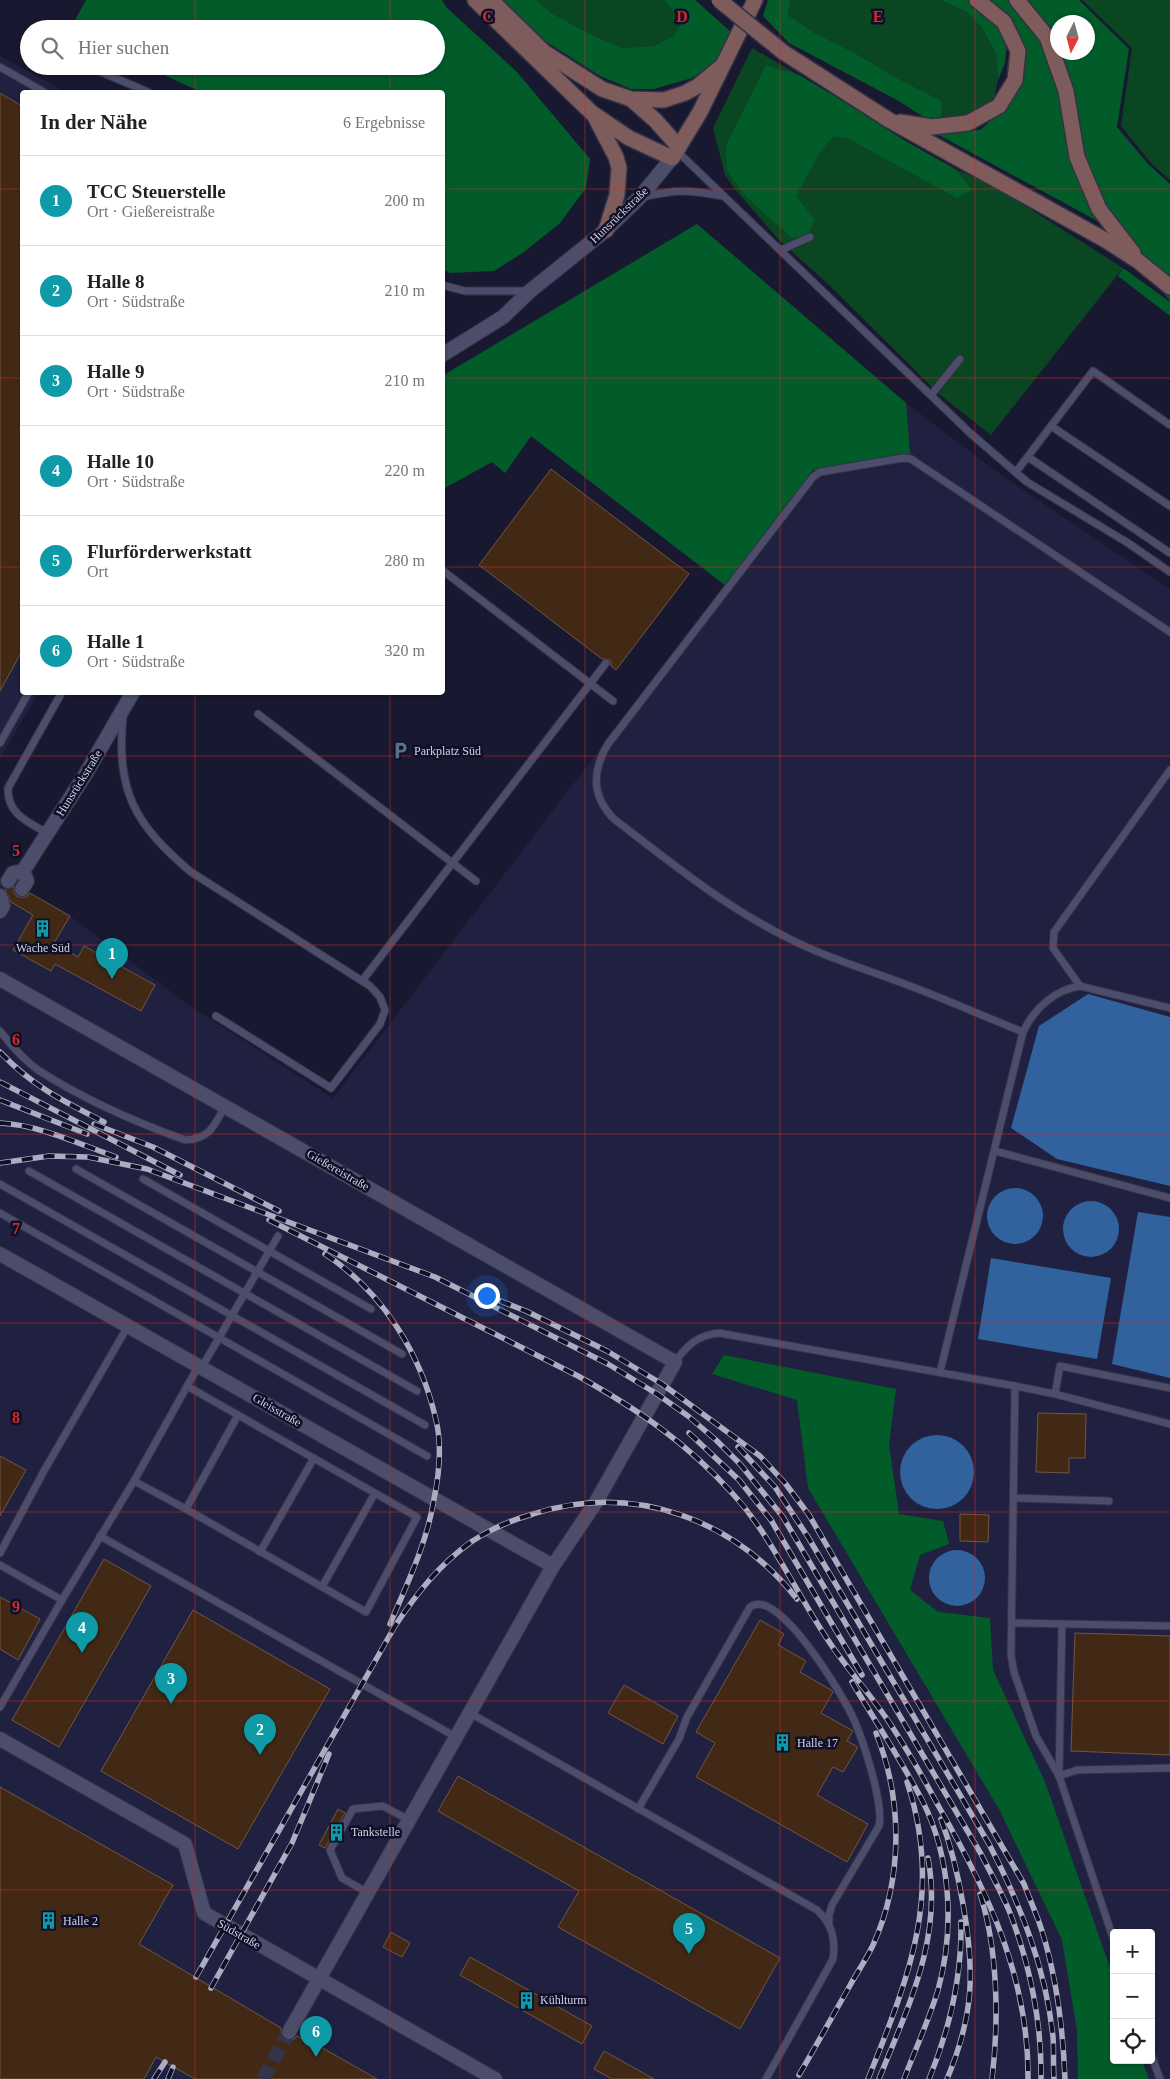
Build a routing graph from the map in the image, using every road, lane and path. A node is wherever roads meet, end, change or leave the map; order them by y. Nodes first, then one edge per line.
1 (475, 0) edge
2 (491, 0) edge
3 (719, 0) edge
4 (755, 0) edge
5 (977, 0) edge
6 (1017, 0) edge
7 (722, 66) junction
8 (0, 67) edge
9 (107, 75) edge
10 (40, 90) edge
11 (143, 90) edge
12 (632, 98) junction
13 (594, 115) junction
14 (889, 120) junction
15 (676, 152) junction
16 (723, 196) junction
17 (640, 198) junction
18 (606, 230) junction
19 (810, 237) dead end
20 (781, 250) junction
21 (1138, 260) junction
22 (445, 286) edge
23 (1170, 287) edge
24 (530, 291) junction
25 (445, 352) edge
26 (960, 359) dead end
27 (931, 395) junction
28 (1170, 425) edge
29 (1052, 426) junction
30 (1028, 457) junction
31 (1016, 472) junction
32 (1170, 506) edge
33 (1170, 553) edge
34 (445, 572) edge
35 (1170, 572) edge
36 (1170, 632) edge
37 (606, 662) dead end
38 (590, 683) junction
39 (26, 695) edge
40 (60, 695) edge
41 (130, 695) edge
42 (613, 701) dead end
43 (124, 707) junction
44 (258, 714) dead end
45 (0, 743) edge
46 (1170, 770) edge
47 (47, 833) junction
48 (453, 863) junction
49 (24, 871) junction
50 (8, 881) dead end
51 (476, 881) dead end
52 (22, 889) dead end
53 (0, 979) edge
54 (362, 981) junction
55 (1080, 986) junction
56 (1170, 1008) edge
57 (216, 1016) dead end
58 (0, 1031) edge
59 (1023, 1032) junction
60 (225, 1106) junction
61 (995, 1151) junction
62 (76, 1169) dead end
63 (29, 1171) dead end
64 (143, 1179) dead end
65 (0, 1184) edge
66 (1170, 1198) edge
67 (0, 1213) edge
68 (278, 1236) dead end
69 (269, 1250) junction
70 (0, 1254) edge
71 (257, 1272) junction
72 (244, 1293) junction
73 (371, 1309) dead end
74 (232, 1316) junction
75 (128, 1326) junction
76 (219, 1337) junction
77 (402, 1354) dead end
78 (675, 1362) junction
79 (200, 1366) junction
80 (940, 1372) junction
81 (187, 1386) junction
82 (1015, 1386) junction
83 (1170, 1388) edge
84 (417, 1391) dead end
85 (1055, 1394) junction
86 (238, 1415) junction
87 (1170, 1424) edge
88 (425, 1426) dead end
89 (427, 1456) dead end
90 (314, 1458) junction
91 (134, 1482) junction
92 (375, 1493) junction
93 (1014, 1498) junction
94 (1109, 1501) dead end
95 (186, 1509) junction
96 (100, 1536) junction
97 (260, 1552) junction
98 (0, 1553) edge
99 (0, 1565) edge
100 (553, 1566) junction
101 (322, 1587) junction
102 (62, 1600) junction
103 (1012, 1623) junction
104 (1062, 1624) junction
105 (1170, 1626) edge
106 (0, 1707) edge
107 (470, 1713) junction
108 (456, 1737) junction
109 (0, 1740) edge
110 (1170, 1768) edge
111 (1059, 1776) junction
112 (638, 1809) junction
113 (409, 1820) junction
114 (368, 1893) junction
115 (829, 1925) junction
116 (1110, 1929) edge
117 (319, 1979) junction
118 (289, 2032) tunnel mouth
119 (1155, 2064) edge
120 (495, 2079) edge
121 (766, 2079) edge
122 (1160, 2079) edge

1 - 13 main road
2 - 12 main road
3 - 14 main road, bridge
4 - 7 main road, Hunsrückstraße
5 - 14 main road
6 - 21 main road
7 - 12 main road
7 - 15 main road, Hunsrückstraße
8 - 10 lane
9 - 11 lane
12 - 15 main road
13 - 15 main road
13 - 18 main road
14 - 21 main road
15 - 16 lane
15 - 17 street, Hunsrückstraße
16 - 17 lane
16 - 20 lane
17 - 18 street, Hunsrückstraße
18 - 24 street, Hunsrückstraße
19 - 20 lane
20 - 27 lane
21 - 23 main road
22 - 24 lane
24 - 25 street, Hunsrückstraße
26 - 27 lane
27 - 31 lane
28 - 29 lane
29 - 30 lane
29 - 32 lane
30 - 31 lane
30 - 33 lane
31 - 35 lane
34 - 38 lane
36 - 59 lane
37 - 38 lane
38 - 42 lane
38 - 48 lane
39 - 45 lane
40 - 47 lane
41 - 43 street, Hunsrückstraße
43 - 47 street, Hunsrückstraße
43 - 54 lane
44 - 48 lane
46 - 55 lane
47 - 49 street, Hunsrückstraße
48 - 51 lane
48 - 54 lane
49 - 50 street
49 - 52 street
53 - 60 street, Gießereistraße
54 - 57 lane
55 - 56 lane
55 - 59 lane
58 - 60 lane
59 - 61 lane
60 - 78 street, Gießereistraße
61 - 66 lane
61 - 80 lane
62 - 71 lane
63 - 72 lane
64 - 69 lane
65 - 74 lane
67 - 76 lane
68 - 69 lane
69 - 71 lane
69 - 73 lane
70 - 75 street, Gleisstraße
71 - 72 lane
71 - 77 lane
72 - 74 lane
72 - 84 lane
74 - 76 lane
74 - 88 lane
75 - 79 street, Gleisstraße
75 - 98 lane
76 - 79 lane
76 - 89 lane
78 - 80 lane
78 - 100 street
79 - 81 lane
79 - 100 street, Gleisstraße
80 - 82 lane
81 - 86 lane
81 - 91 lane
82 - 85 lane
82 - 93 lane
83 - 85 lane
85 - 87 lane
86 - 90 lane
86 - 95 lane
90 - 92 lane
90 - 97 lane
91 - 95 lane
91 - 96 lane
92 - 101 lane
92 - 101 lane
93 - 94 lane
93 - 103 lane
95 - 97 lane
96 - 102 lane
96 - 108 lane
97 - 101 lane
99 - 102 lane
100 - 107 street
102 - 106 lane
103 - 104 lane
103 - 111 lane
104 - 105 lane
104 - 111 lane
107 - 108 street
107 - 112 lane
108 - 113 street
109 - 117 street, Südstraße
110 - 111 lane
111 - 116 lane
112 - 115 lane
112 - 115 lane
113 - 114 street
113 - 114 lane
114 - 117 street
115 - 121 lane
117 - 118 street
117 - 120 street, Südstraße
119 - 122 lane

